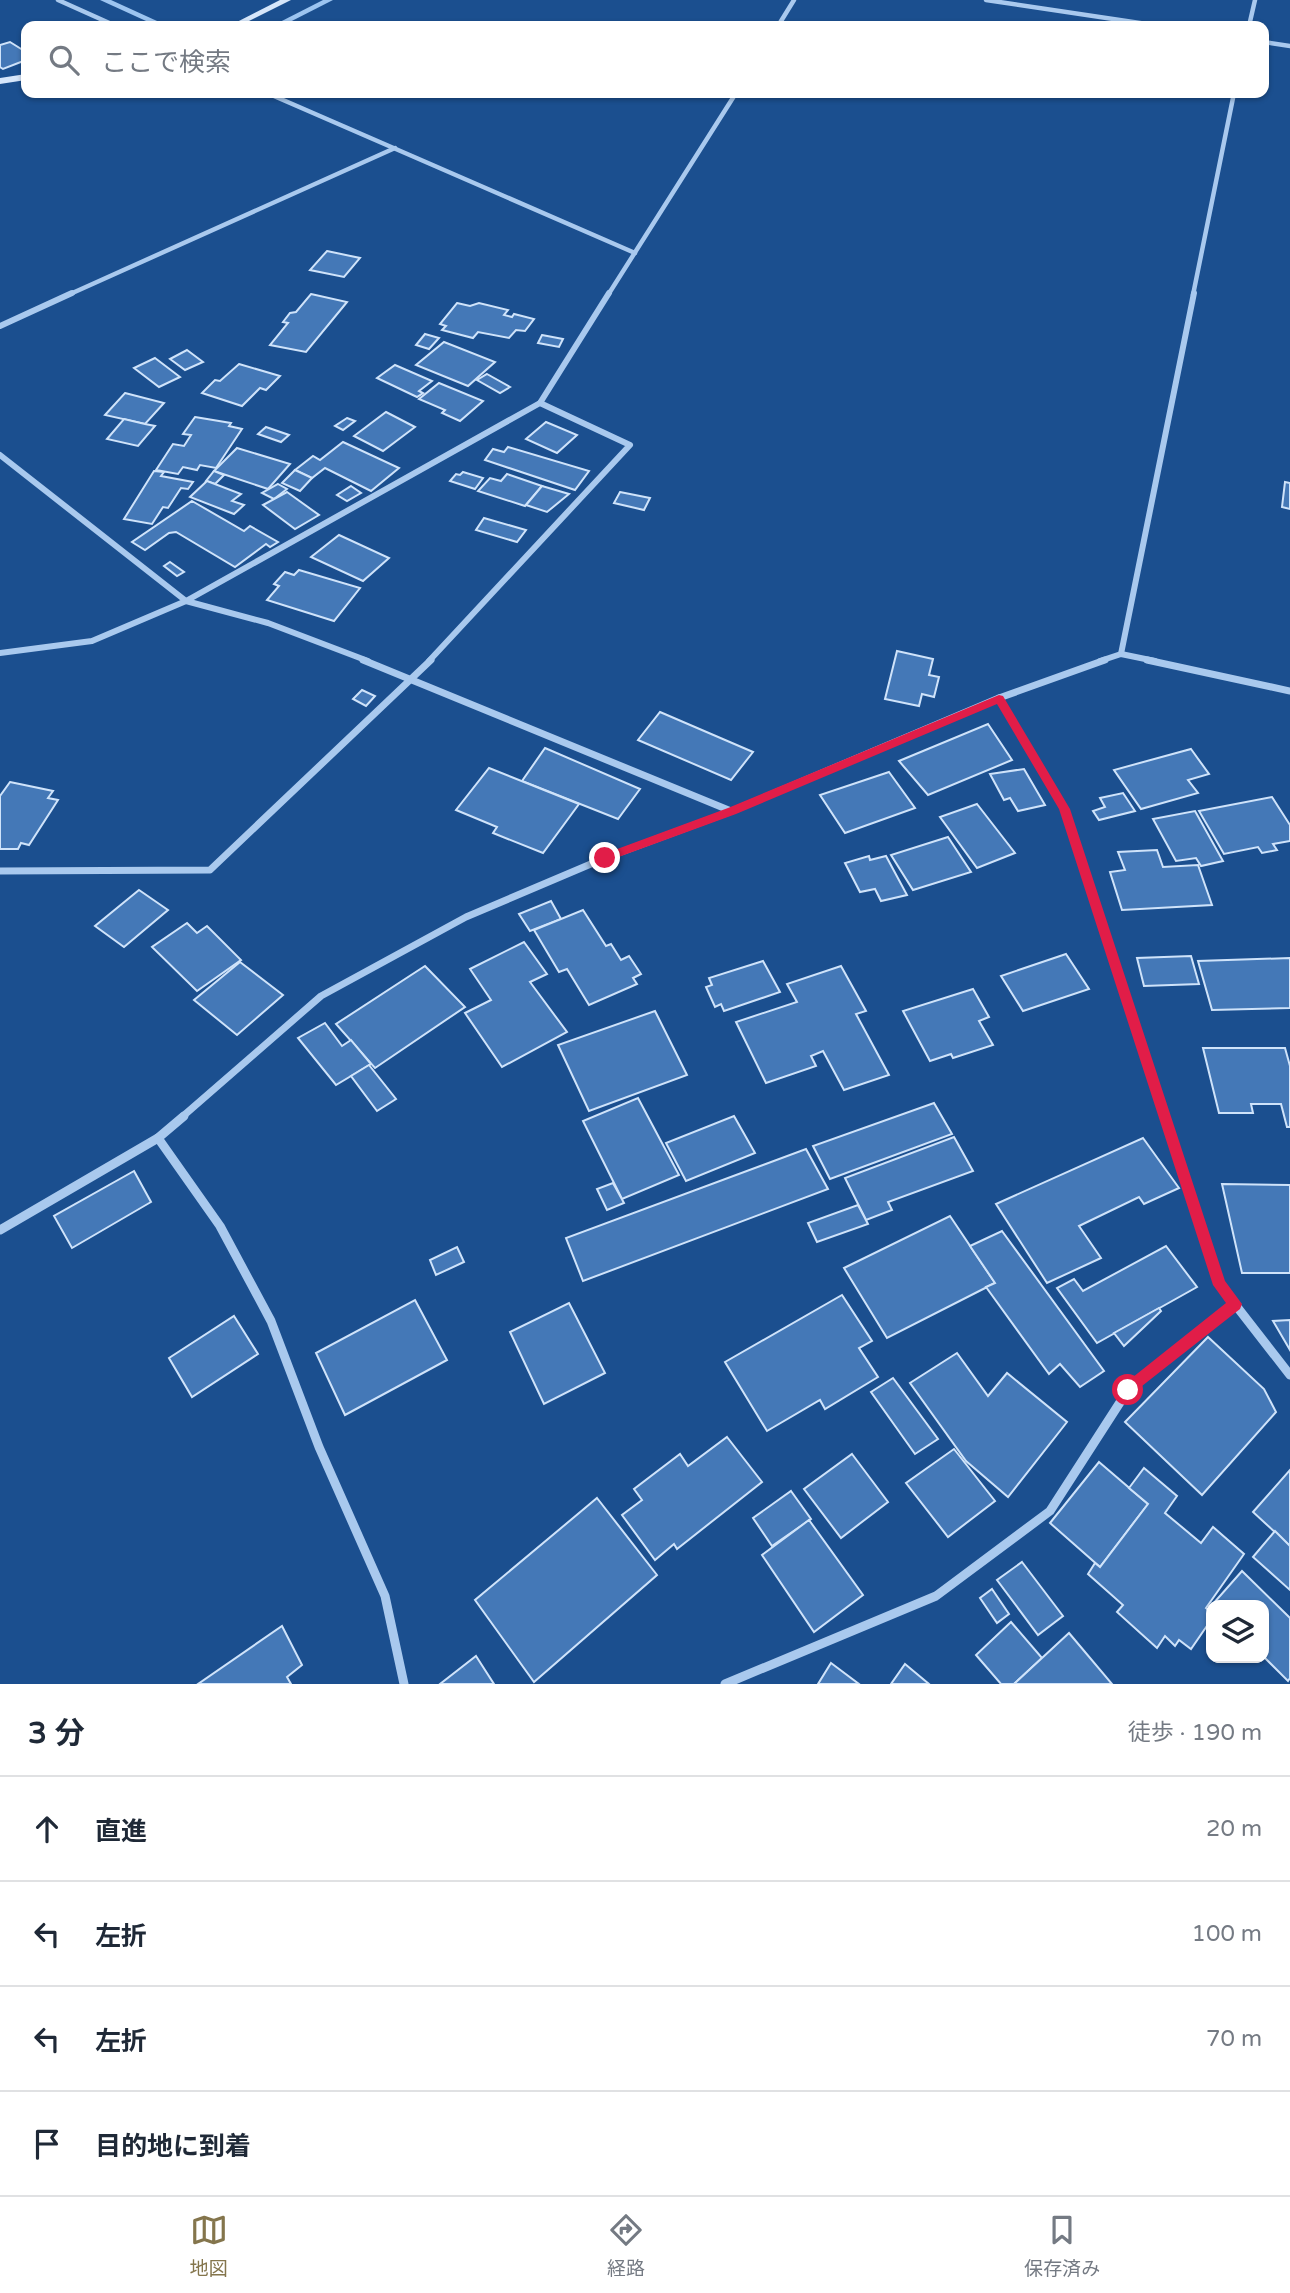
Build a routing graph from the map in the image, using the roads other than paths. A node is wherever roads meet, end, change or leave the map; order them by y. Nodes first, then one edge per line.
1 (58, 0) edge
2 (287, 0) edge
3 (794, 0) edge
4 (986, 0) edge
5 (1255, 0) edge
6 (105, 21) edge
7 (243, 21) edge
8 (781, 21) edge
9 (1127, 21) edge
10 (1250, 21) edge
11 (1269, 43) edge
12 (1290, 46) edge
13 (21, 78) edge
14 (0, 81) edge
15 (279, 98) edge
16 (733, 98) edge
17 (1233, 98) edge
18 (395, 148) junction
19 (635, 253) junction
20 (0, 326) edge
21 (540, 403) junction
22 (0, 455) edge
23 (186, 601) junction
24 (0, 653) edge
25 (1121, 654) junction
26 (413, 678) junction
27 (1290, 691) edge
28 (999, 698) junction
29 (732, 811) junction
30 (0, 872) edge
31 (158, 1138) junction
32 (0, 1230) edge
33 (1235, 1304) junction
34 (1290, 1375) edge
35 (404, 1684) edge
36 (724, 1684) edge

1 - 6 street
2 - 7 street
3 - 8 street
4 - 9 street
5 - 10 street
11 - 12 street
13 - 14 street
15 - 18 street
16 - 19 street
17 - 25 street
18 - 19 street
18 - 20 street
19 - 21 street
21 - 23 street
21 - 26 street
22 - 23 street
23 - 24 street
23 - 26 street
25 - 27 street
25 - 28 street
26 - 29 street
26 - 30 street
28 - 29 street
28 - 33 street
29 - 31 street
31 - 32 street
31 - 35 street
33 - 34 street
33 - 36 street

